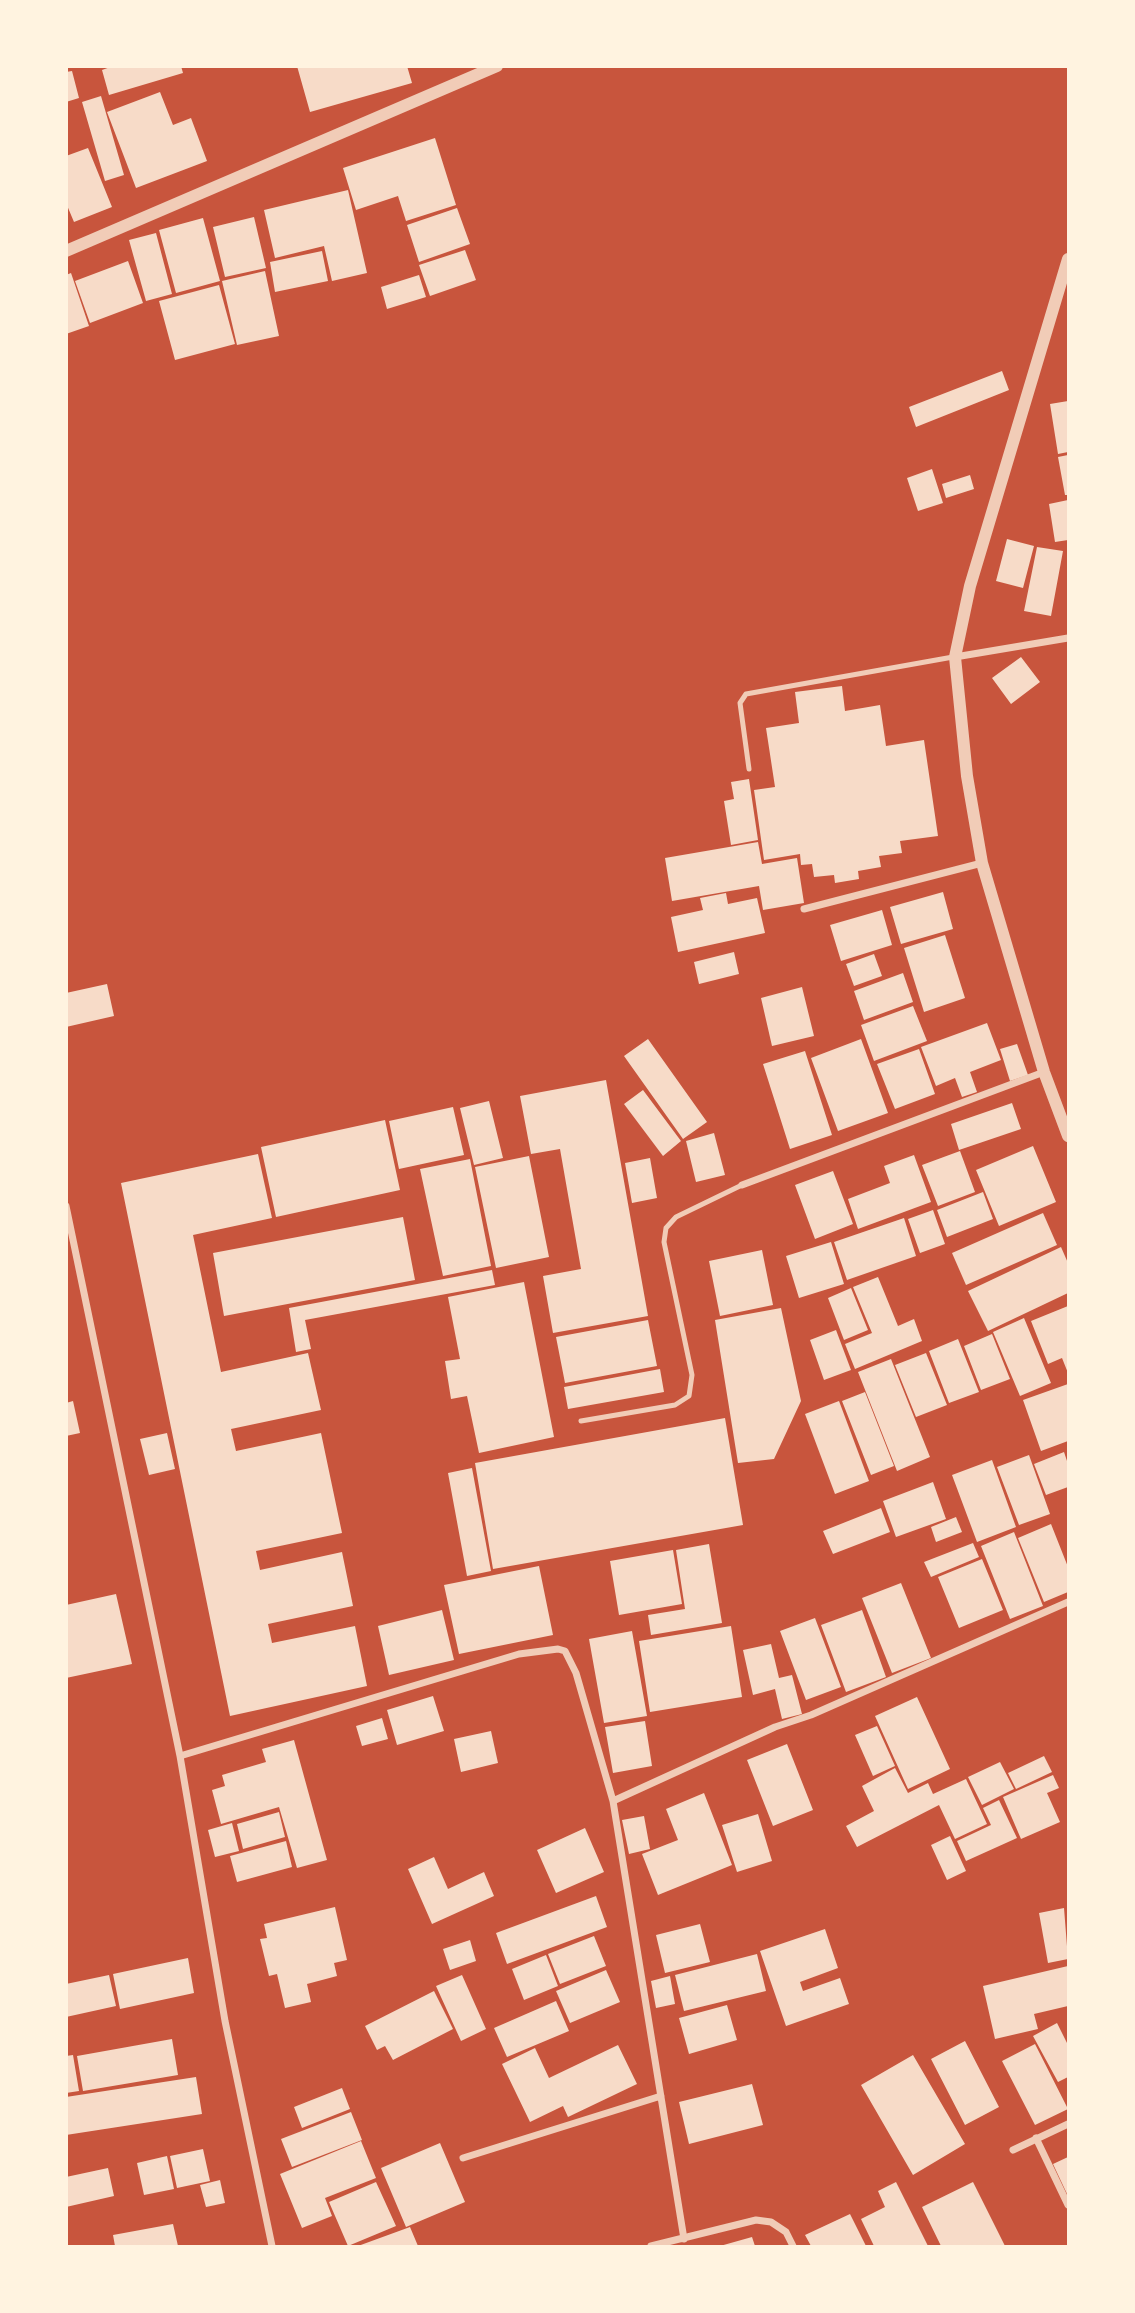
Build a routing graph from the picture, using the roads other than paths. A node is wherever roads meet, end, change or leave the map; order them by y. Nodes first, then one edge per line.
1 (497, 66) edge
2 (66, 251) edge
3 (1069, 259) edge
4 (1069, 638) edge
5 (954, 657) junction
6 (749, 769) dead end
7 (982, 863) junction
8 (804, 909) dead end
9 (1044, 1073) junction
10 (1064, 1105) edge
11 (1069, 1136) edge
12 (742, 1185) joint
13 (66, 1206) edge
14 (581, 1421) dead end
15 (1069, 1602) edge
16 (180, 1756) junction
17 (613, 1801) junction
18 (661, 2096) junction
19 (1069, 2124) edge
20 (1037, 2138) junction
21 (1013, 2150) dead end
22 (463, 2158) dead end
23 (1069, 2205) edge
24 (684, 2239) junction
25 (272, 2246) edge
26 (652, 2246) edge
27 (793, 2246) edge

1 - 2 street
3 - 5 street
4 - 5 street
5 - 6 lane
5 - 7 street
7 - 8 street
7 - 9 street
9 - 10 street
9 - 12 street
10 - 11 street
12 - 14 lane
13 - 16 street
15 - 17 street
16 - 17 street
16 - 25 street
17 - 18 street
18 - 22 street
18 - 24 street
19 - 20 street
20 - 21 street
20 - 23 street
24 - 26 street
24 - 27 street

